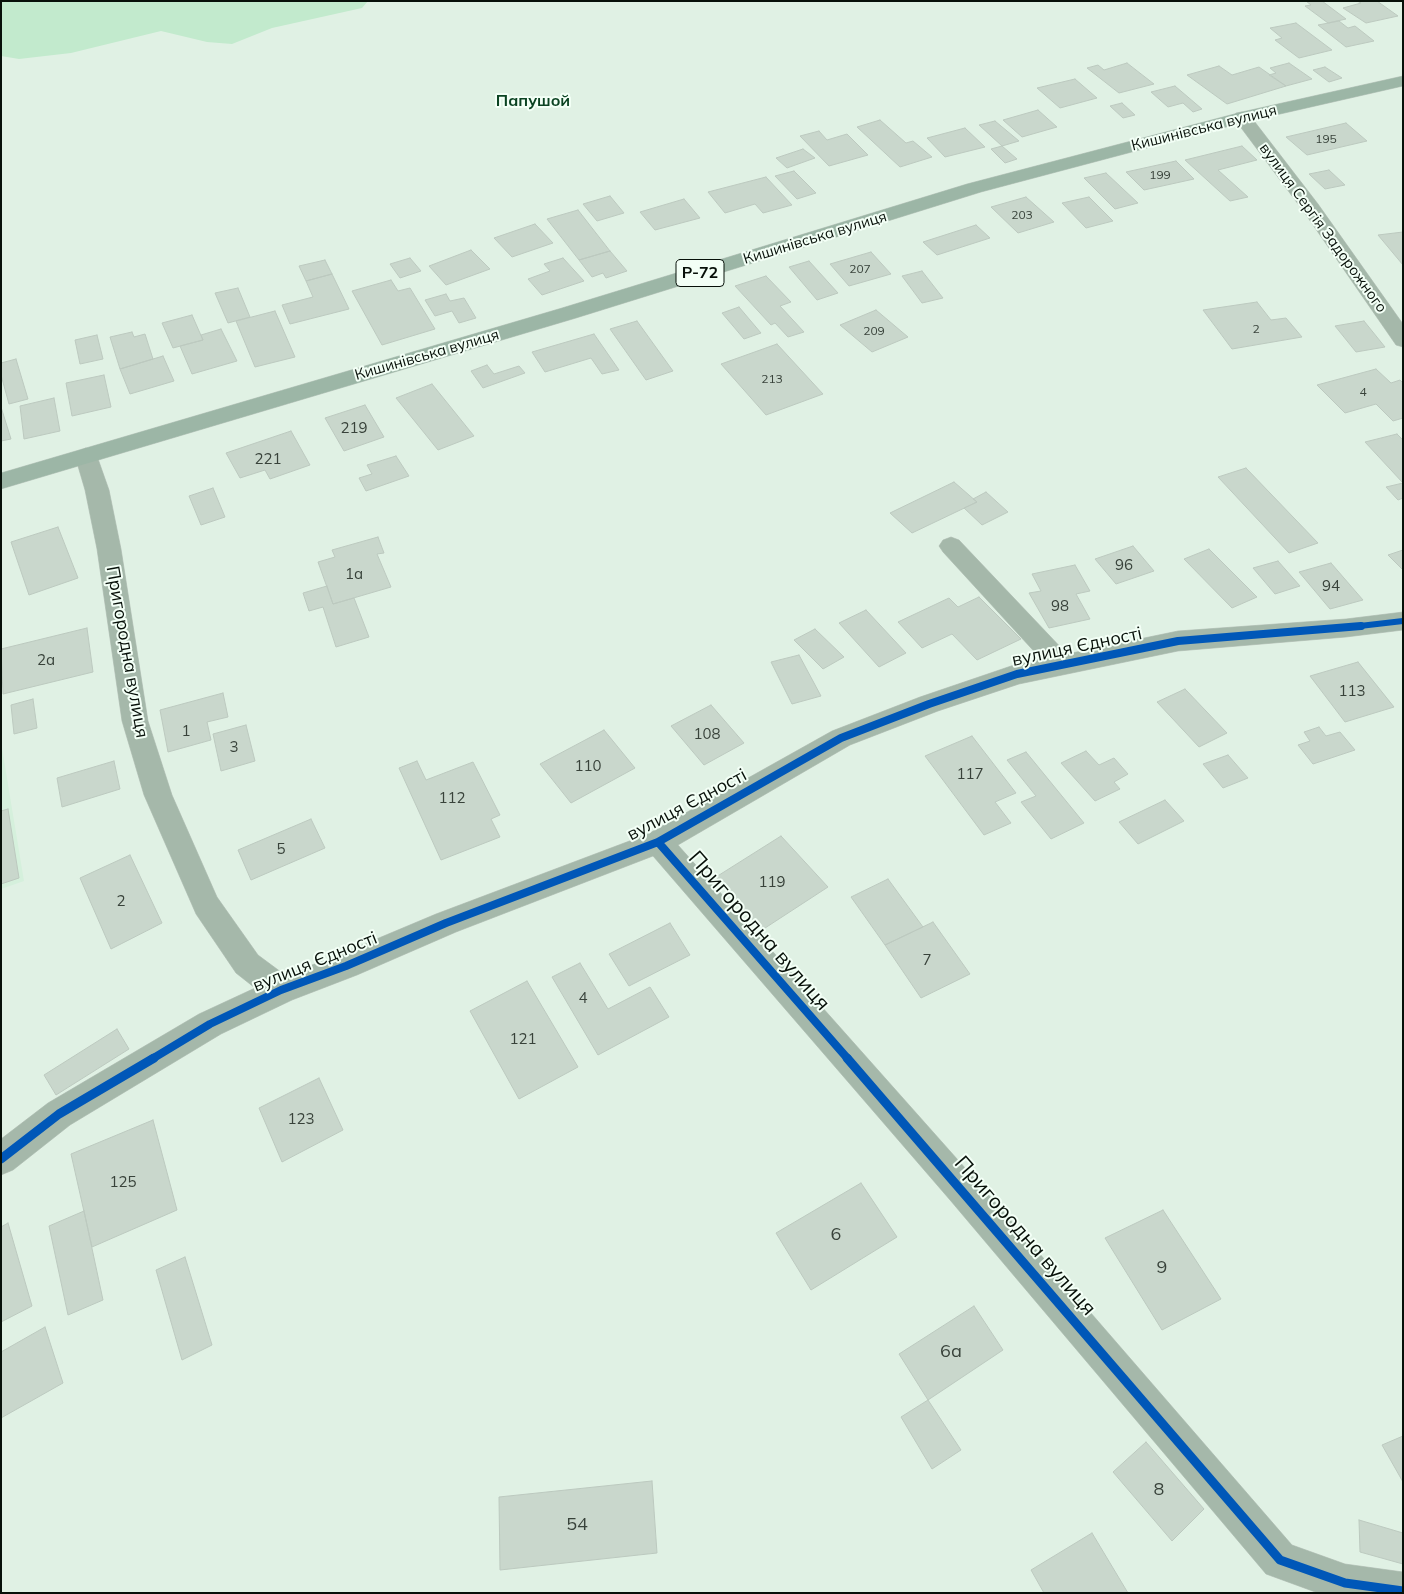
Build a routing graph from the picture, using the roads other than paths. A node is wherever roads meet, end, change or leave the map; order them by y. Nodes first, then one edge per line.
1 (1403, 81) edge
2 (1242, 116) junction
3 (1403, 340) edge
4 (86, 456) junction
5 (1, 481) edge
6 (951, 546) dead end
7 (1403, 621) edge
8 (1062, 665) junction
9 (658, 842) junction
10 (281, 990) junction
11 (1, 1159) edge
12 (1403, 1591) edge

1 - 2 main road, Кишинівська вулиця / Р-72
2 - 3 street, вулиця Сергія Задорожного
2 - 4 main road, Кишинівська вулиця / Р-72
4 - 5 main road, Кишинівська вулиця / Р-72
4 - 10 street, Пригородна вулиця
6 - 8 street
7 - 8 street, вулиця Єдності
8 - 9 street, вулиця Єдності
9 - 10 street, вулиця Єдності
9 - 12 street, Пригородна вулиця
10 - 11 street, вулиця Єдності

